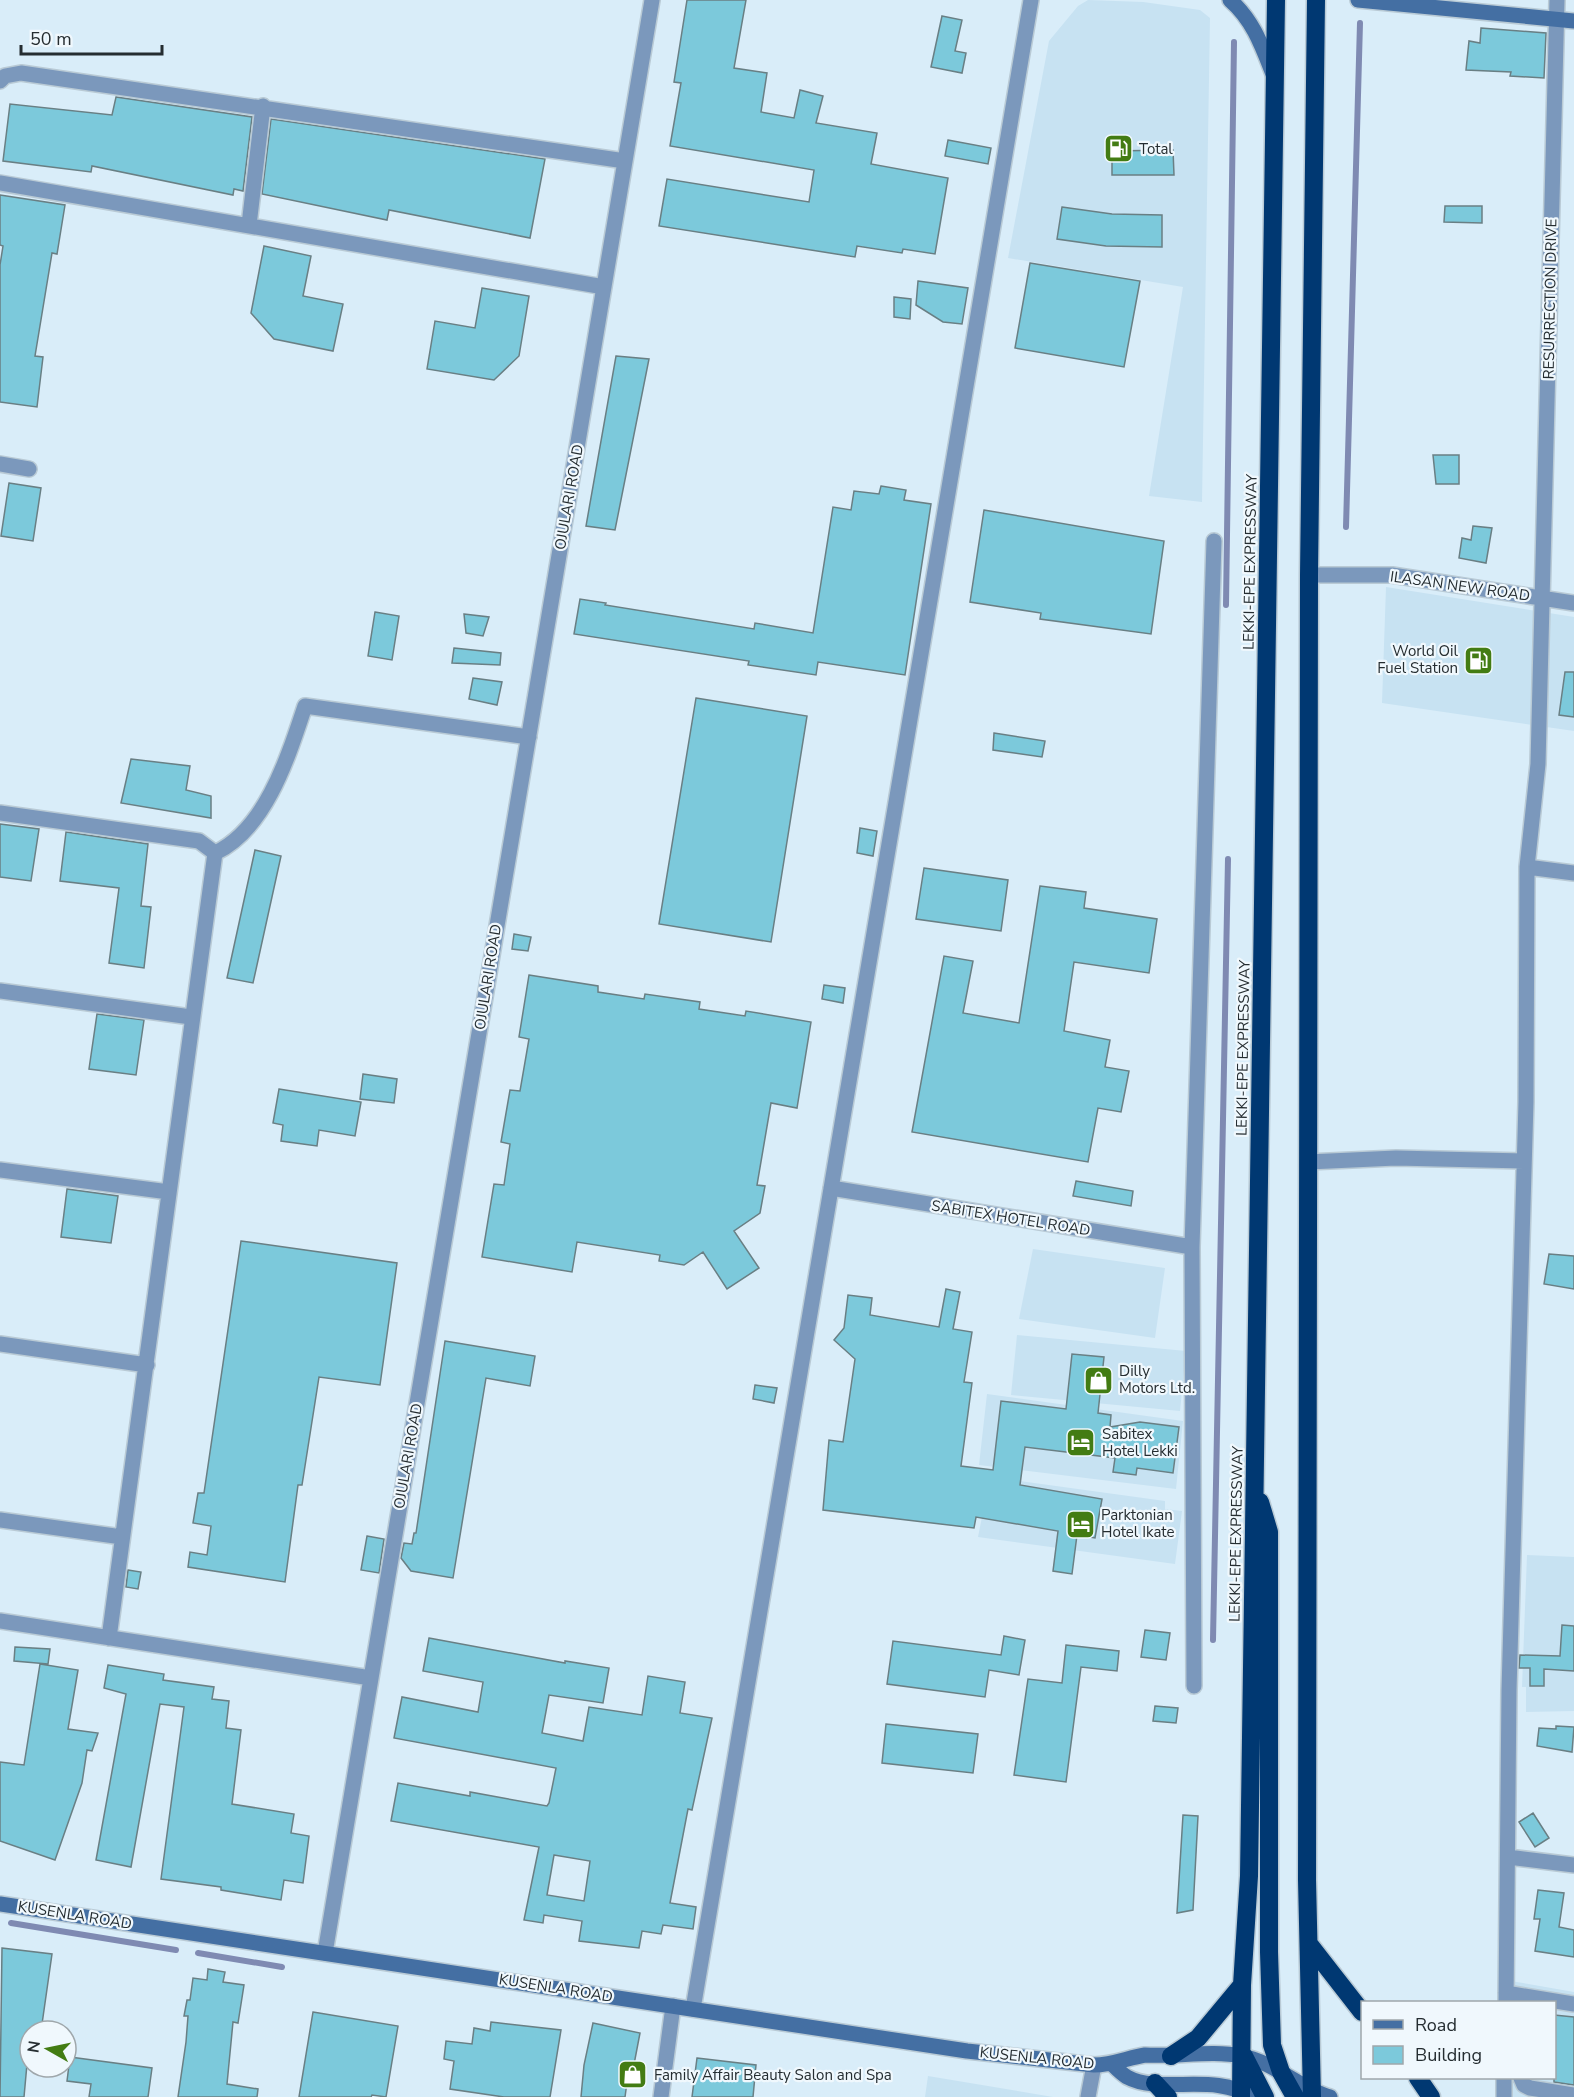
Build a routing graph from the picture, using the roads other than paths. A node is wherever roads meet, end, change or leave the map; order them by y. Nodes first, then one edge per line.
1 (652, 0) edge
2 (1031, 0) edge
3 (1230, 0) edge
4 (1276, 0) edge
5 (1316, 0) edge
6 (1358, 0) edge
7 (1557, 0) edge
8 (1556, 18) junction
9 (1574, 21) edge
10 (0, 81) edge
11 (1275, 81) junction
12 (263, 106) junction
13 (625, 161) junction
14 (0, 183) edge
15 (249, 225) junction
16 (604, 287) junction
17 (0, 464) edge
18 (29, 469) dead end
19 (1214, 541) dead end
20 (1309, 575) junction
21 (1543, 599) junction
22 (1574, 603) edge
23 (529, 737) junction
24 (0, 813) edge
25 (215, 853) junction
26 (1527, 867) junction
27 (1574, 873) edge
28 (0, 991) edge
29 (191, 1017) junction
30 (1524, 1161) junction
31 (1308, 1162) junction
32 (0, 1170) edge
33 (831, 1188) junction
34 (169, 1192) junction
35 (1192, 1247) junction
36 (0, 1344) edge
37 (147, 1365) junction
38 (1255, 1486) junction
39 (0, 1520) edge
40 (122, 1537) junction
41 (0, 1622) edge
42 (109, 1638) junction
43 (371, 1678) junction
44 (1194, 1686) dead end
45 (1508, 1857) junction
46 (1574, 1865) edge
47 (0, 1904) edge
48 (1309, 1944) junction
49 (324, 1953) junction
50 (1242, 1985) junction
51 (1506, 1998) edge
52 (1529, 2000) edge
53 (1556, 2002) edge
54 (1574, 2004) edge
55 (673, 2006) junction
56 (693, 2009) junction
57 (1361, 2011) edge
58 (1171, 2056) junction
59 (1244, 2056) junction
60 (1094, 2065) junction
61 (1113, 2065) junction
62 (1281, 2072) junction
63 (1419, 2079) edge
64 (1504, 2079) edge
65 (1521, 2079) edge
66 (1155, 2083) junction
67 (1244, 2095) edge
68 (1574, 2095) edge
69 (1312, 2096) edge
70 (661, 2097) edge
71 (1088, 2097) edge
72 (1168, 2097) edge
73 (1265, 2097) edge
74 (1431, 2097) edge
75 (1504, 2097) edge

1 - 13 street, OJULARI ROAD
2 - 33 street
3 - 11 main road
4 - 11 highway, LEKKI-EPE EXPRESSWAY
5 - 20 highway
6 - 8 main road
7 - 8 street, RESURRECTION DRIVE
8 - 9 main road
8 - 21 street, RESURRECTION DRIVE
10 - 12 street
11 - 38 highway, LEKKI-EPE EXPRESSWAY
12 - 13 street
12 - 15 street
13 - 16 street, OJULARI ROAD
14 - 15 street
15 - 16 street
16 - 23 street, OJULARI ROAD
17 - 18 street
19 - 35 street
20 - 21 street, ILASAN NEW ROAD
20 - 31 highway
21 - 22 street, ILASAN NEW ROAD
21 - 26 street, RESURRECTION DRIVE
23 - 25 street
23 - 43 street, OJULARI ROAD
24 - 25 street
25 - 29 street
26 - 27 street
26 - 30 street, RESURRECTION DRIVE
28 - 29 street
29 - 34 street
30 - 31 street
30 - 45 street, RESURRECTION DRIVE
31 - 48 highway
32 - 34 street
33 - 35 street, SABITEX HOTEL ROAD
33 - 56 street
34 - 37 street
35 - 44 street
36 - 37 street
37 - 40 street
38 - 50 highway, LEKKI-EPE EXPRESSWAY
38 - 62 highway
39 - 40 street
40 - 42 street
41 - 42 street
42 - 43 street
43 - 49 street, OJULARI ROAD
45 - 46 street
45 - 51 street, RESURRECTION DRIVE
47 - 49 main road, KUSENLA ROAD
48 - 57 highway
48 - 69 highway
49 - 55 main road, KUSENLA ROAD
50 - 58 highway
50 - 59 highway, LEKKI-EPE EXPRESSWAY
51 - 52 street
53 - 54 street
55 - 56 main road, KUSENLA ROAD
55 - 70 street
56 - 60 main road, KUSENLA ROAD
58 - 59 main road, KUSENLA ROAD
58 - 61 main road, KUSENLA ROAD
59 - 62 main road, KUSENLA ROAD
59 - 67 highway, LEKKI-EPE EXPRESSWAY
59 - 73 highway
60 - 61 main road, KUSENLA ROAD
60 - 71 street
61 - 66 main road, KUSENLA ROAD
62 - 69 highway
63 - 74 highway
64 - 75 street
65 - 68 street
66 - 67 main road, KUSENLA ROAD
66 - 72 highway

